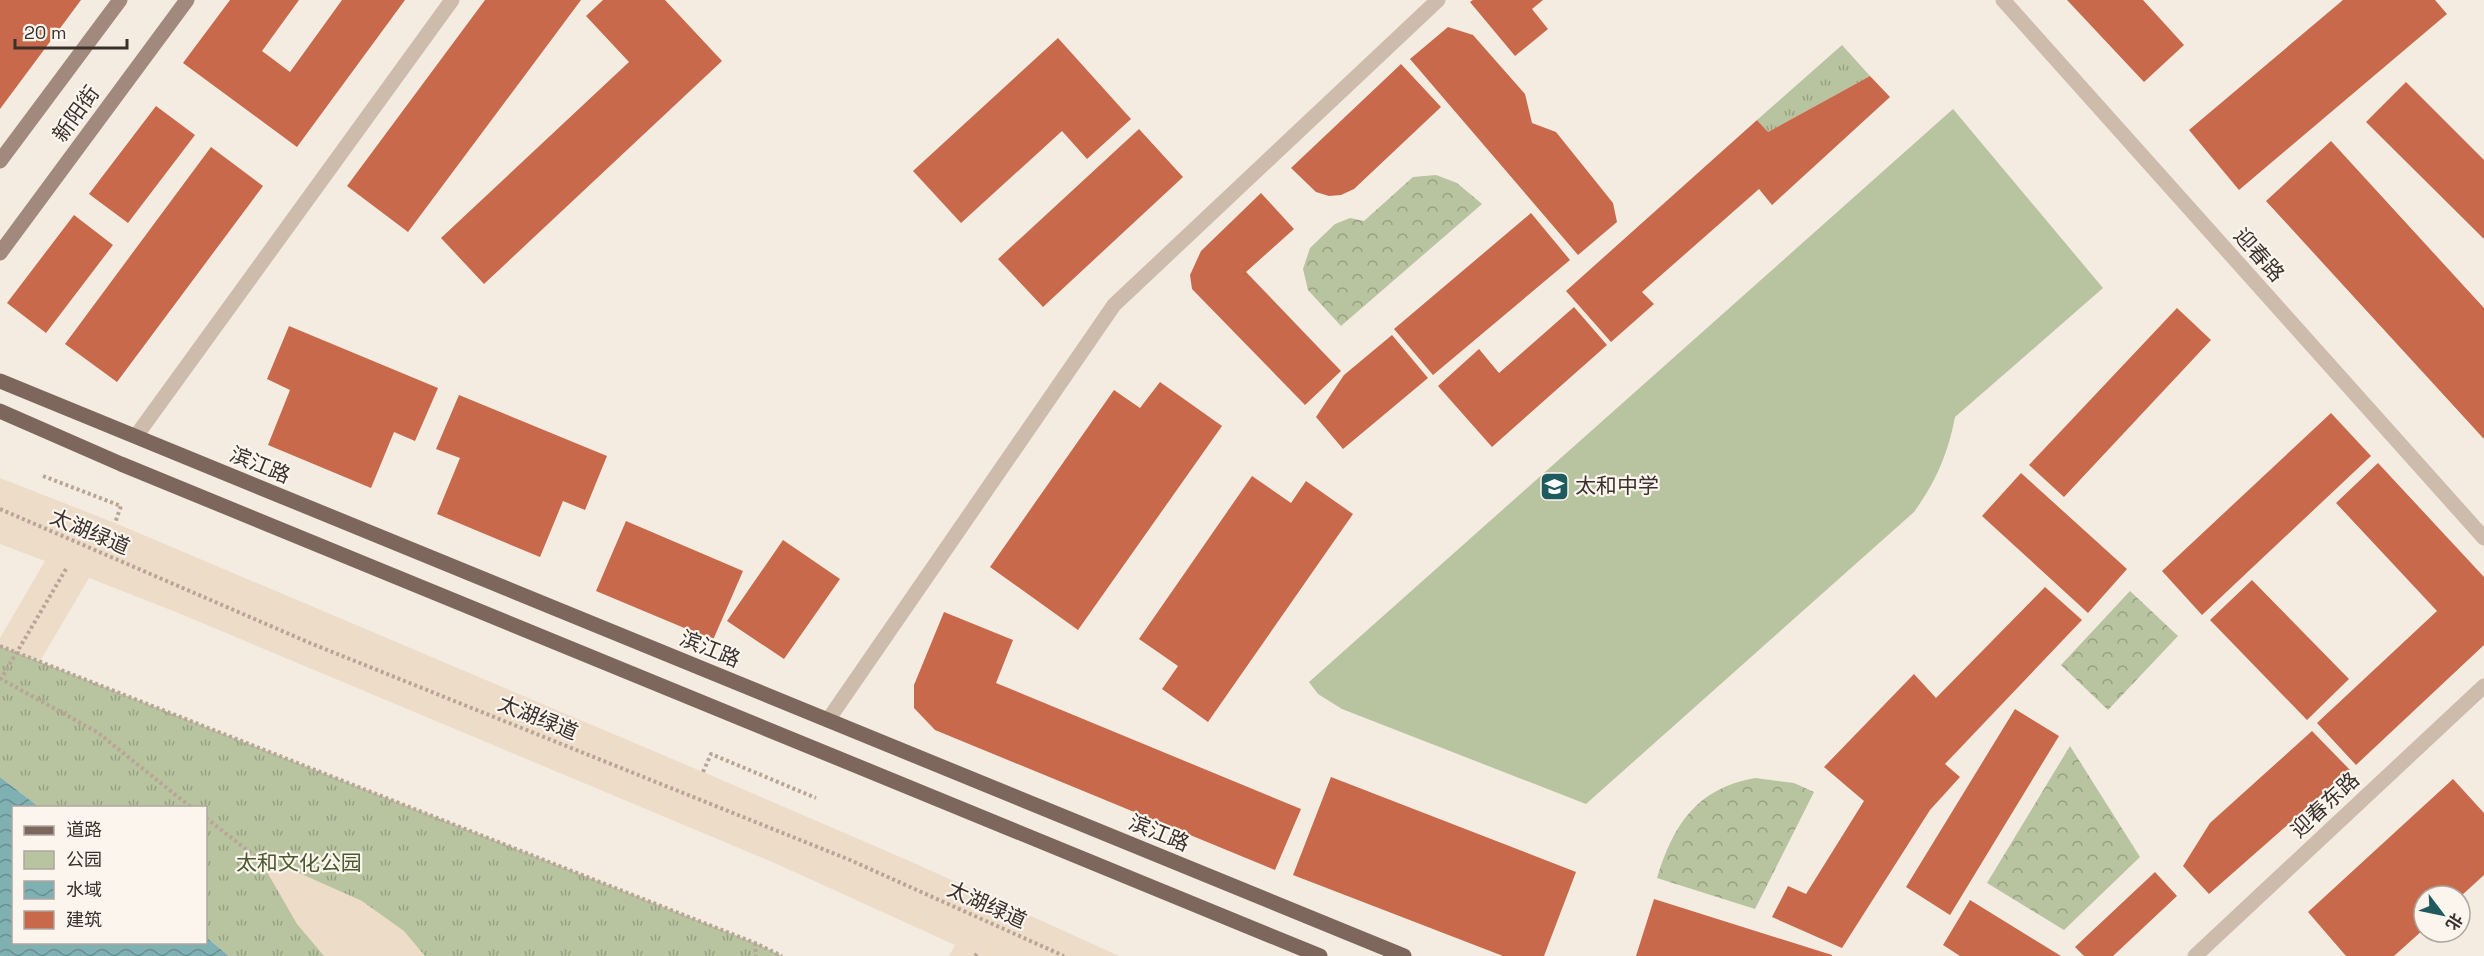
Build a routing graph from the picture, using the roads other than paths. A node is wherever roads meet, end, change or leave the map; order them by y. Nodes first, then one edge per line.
1 (120, 0) edge
2 (187, 0) edge
3 (452, 0) edge
4 (1438, 0) edge
5 (2003, 0) edge
6 (0, 161) edge
7 (0, 254) edge
8 (0, 381) edge
9 (0, 411) edge
10 (136, 436) junction
11 (2484, 538) edge
12 (2484, 686) edge
13 (828, 720) junction
14 (1320, 956) edge
15 (1404, 956) edge
16 (2195, 956) edge

1 - 6 main road, 新阳街
2 - 7 main road, 新阳街
3 - 10 street
4 - 13 street
5 - 11 street, 迎春路
8 - 10 main road, 滨江路
9 - 14 main road
10 - 13 main road, 滨江路
12 - 16 street, 迎春东路
13 - 15 main road, 滨江路

